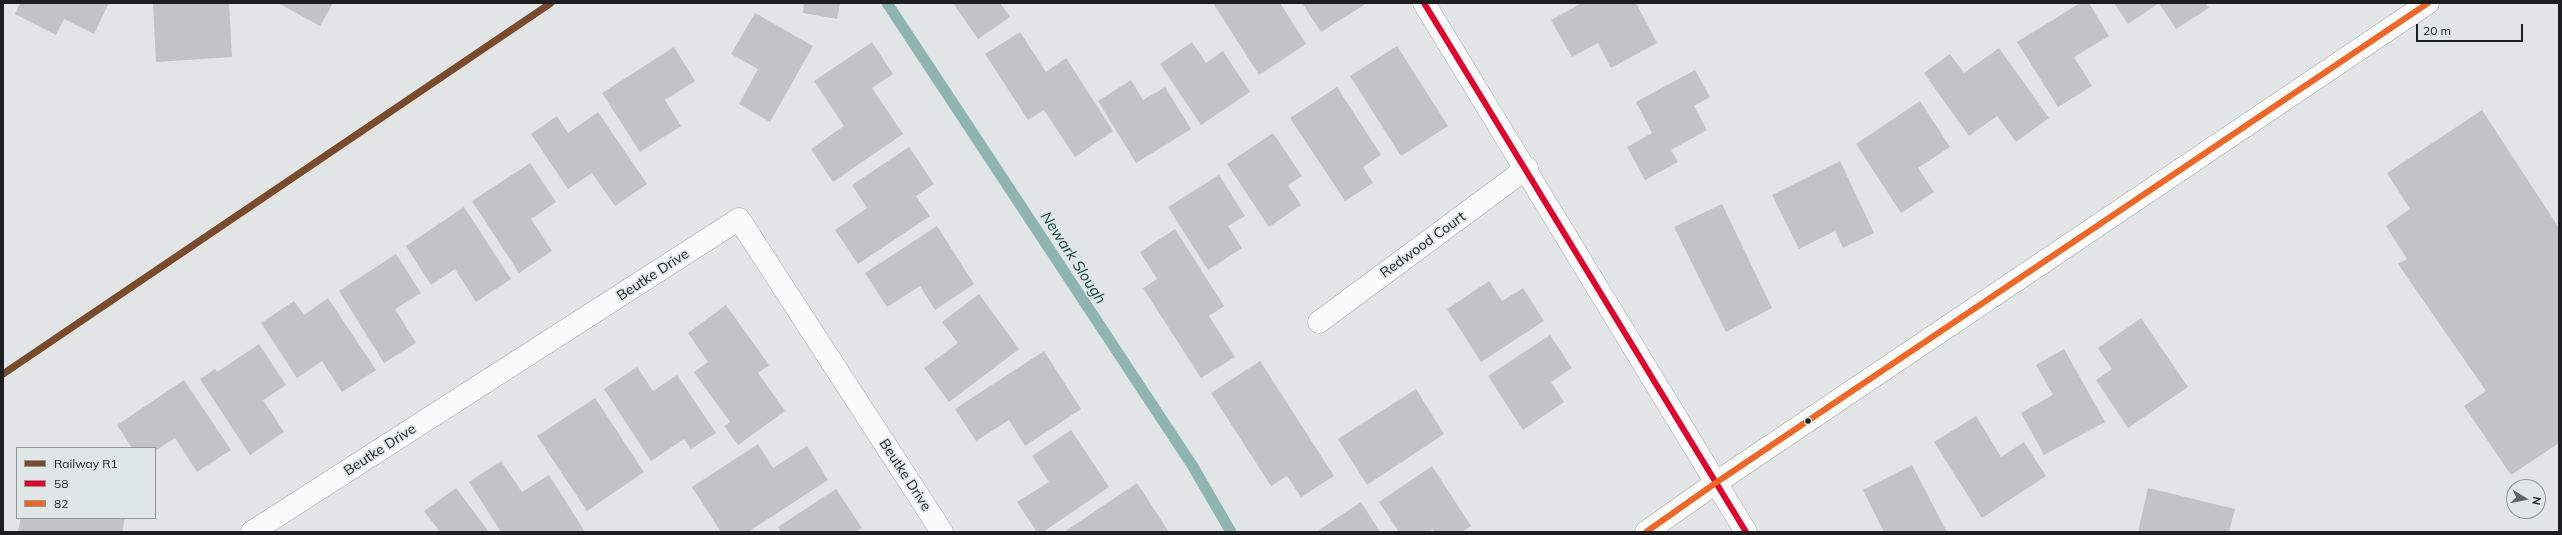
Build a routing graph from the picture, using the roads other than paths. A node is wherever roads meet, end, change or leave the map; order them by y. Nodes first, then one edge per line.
1 (1424, 3) edge
2 (2428, 3) edge
3 (1527, 168) junction
4 (1319, 322) dead end
5 (1717, 482) junction
6 (252, 532) edge
7 (942, 532) edge
8 (1646, 532) edge
9 (1746, 532) edge

1 - 3 street
2 - 5 street
3 - 4 street, Redwood Court
3 - 5 street
5 - 8 street
5 - 9 street
6 - 7 street, Beutke Drive

